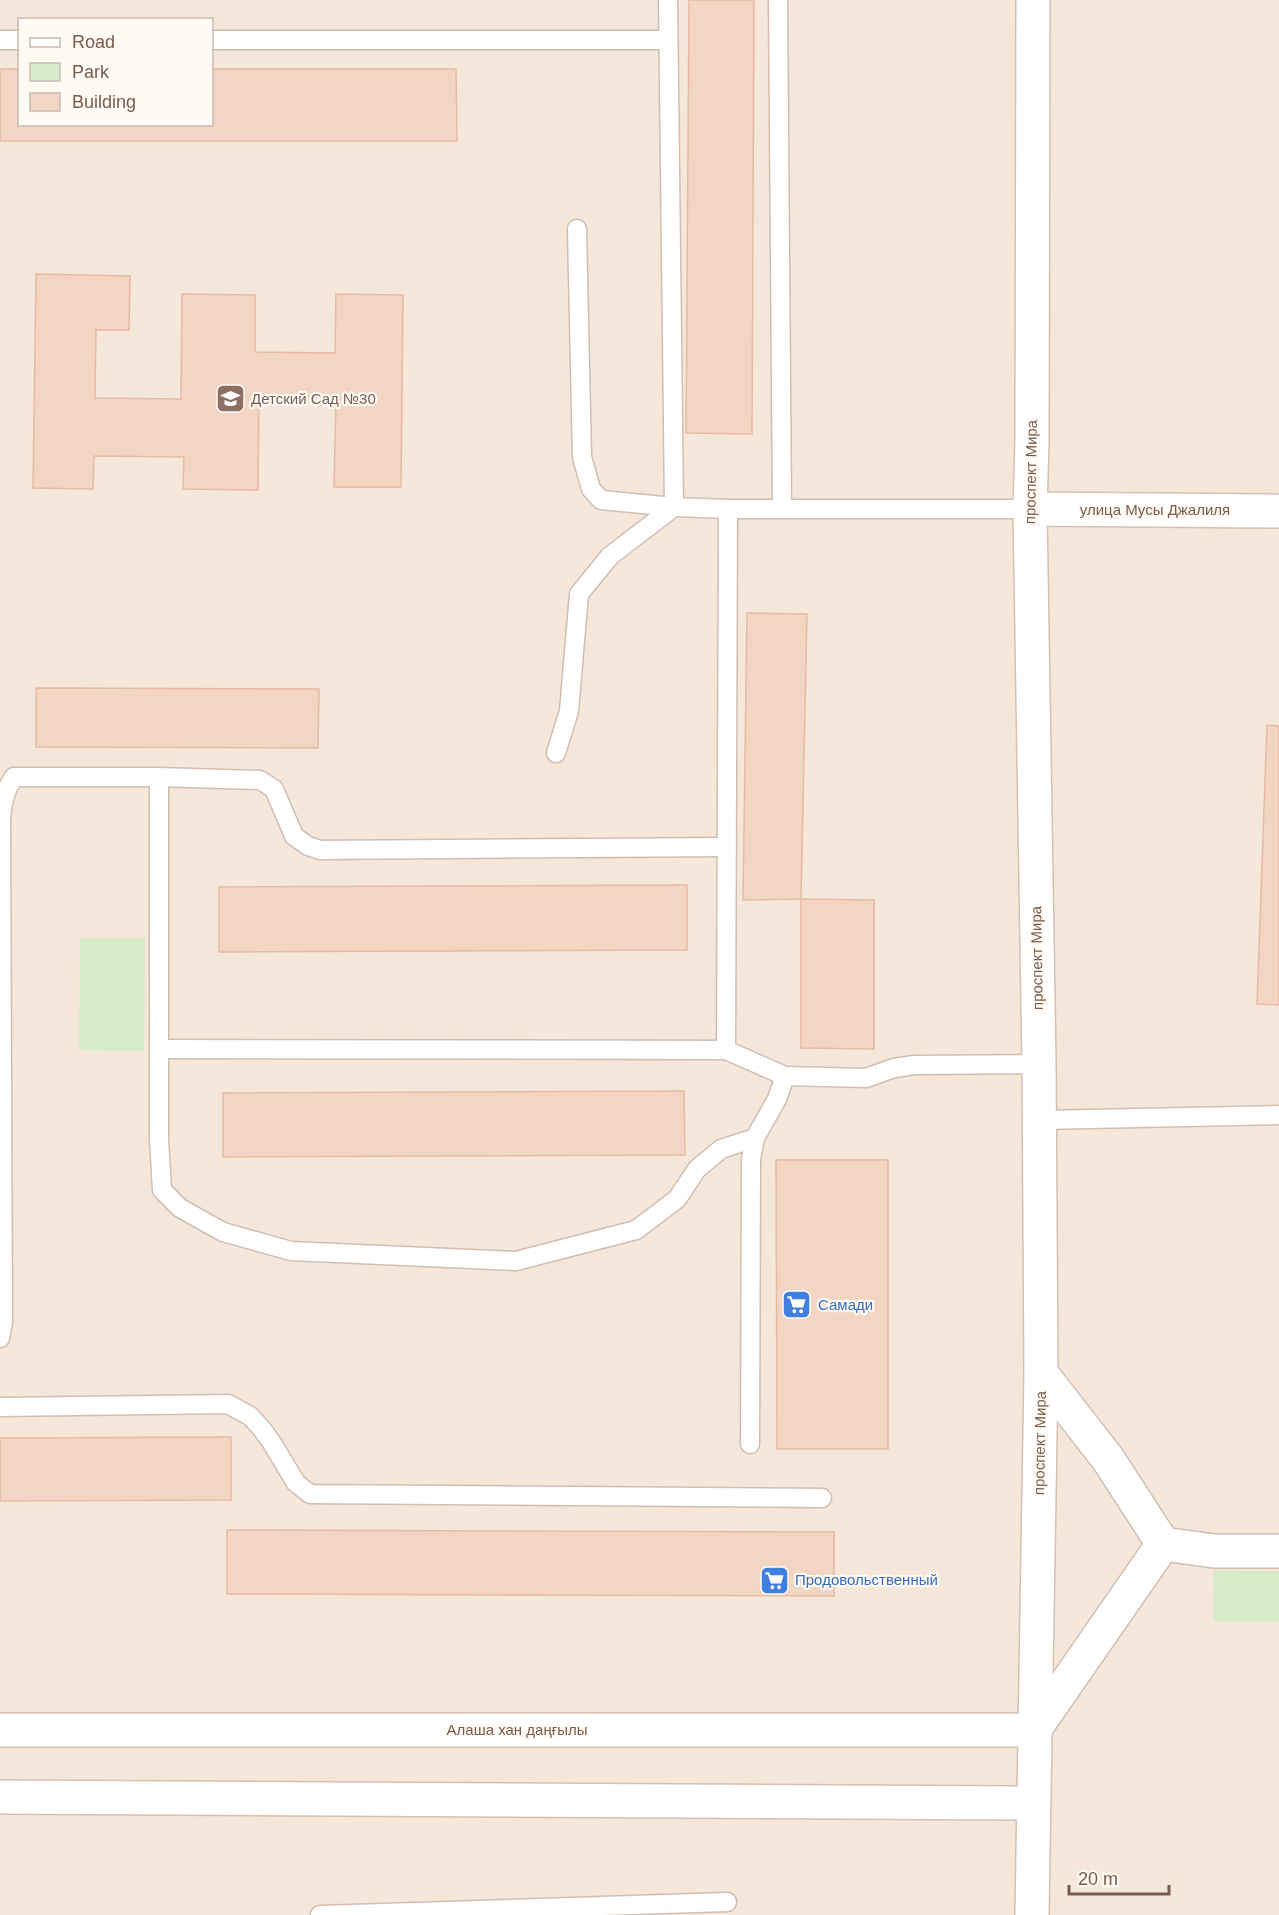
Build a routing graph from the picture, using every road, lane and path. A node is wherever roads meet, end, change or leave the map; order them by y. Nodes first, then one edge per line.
1 (668, 0) edge
2 (778, 0) edge
3 (1033, 0) edge
4 (0, 40) edge
5 (18, 40) edge
6 (213, 40) edge
7 (668, 40) junction
8 (577, 229) dead end
9 (674, 507) junction
10 (728, 509) junction
11 (782, 509) junction
12 (1030, 509) junction
13 (1279, 511) edge
14 (556, 753) dead end
15 (159, 777) junction
16 (727, 847) junction
17 (160, 1049) junction
18 (726, 1050) junction
19 (1039, 1064) junction
20 (785, 1076) junction
21 (1279, 1115) edge
22 (1040, 1120) junction
23 (755, 1138) junction
24 (0, 1338) edge
25 (1041, 1373) junction
26 (0, 1407) edge
27 (750, 1444) dead end
28 (822, 1498) dead end
29 (1163, 1544) junction
30 (1279, 1551) edge
31 (0, 1730) edge
32 (1034, 1730) junction
33 (0, 1797) edge
34 (1033, 1803) junction
35 (727, 1902) dead end
36 (320, 1915) edge
37 (1032, 1915) edge

1 - 7 lane
2 - 11 lane
3 - 12 street, проспект Мира
4 - 5 lane
6 - 7 lane
7 - 9 lane
8 - 9 lane
9 - 10 lane
9 - 14 lane
10 - 11 lane
10 - 16 lane
11 - 12 lane
12 - 13 street, улица Мусы Джалиля
12 - 19 street, проспект Мира
15 - 16 lane
15 - 17 lane
15 - 24 lane
16 - 18 lane
17 - 18 lane
17 - 23 lane
18 - 20 lane
19 - 20 lane
19 - 22 street, проспект Мира
20 - 23 lane
21 - 22 lane
22 - 25 street, проспект Мира
23 - 27 lane
25 - 29 street
25 - 32 street, проспект Мира
26 - 28 lane
29 - 30 street
29 - 32 street
31 - 32 street, Алаша хан даңғылы
32 - 34 street, проспект Мира
33 - 34 street
34 - 37 street, проспект Мира
35 - 36 lane

